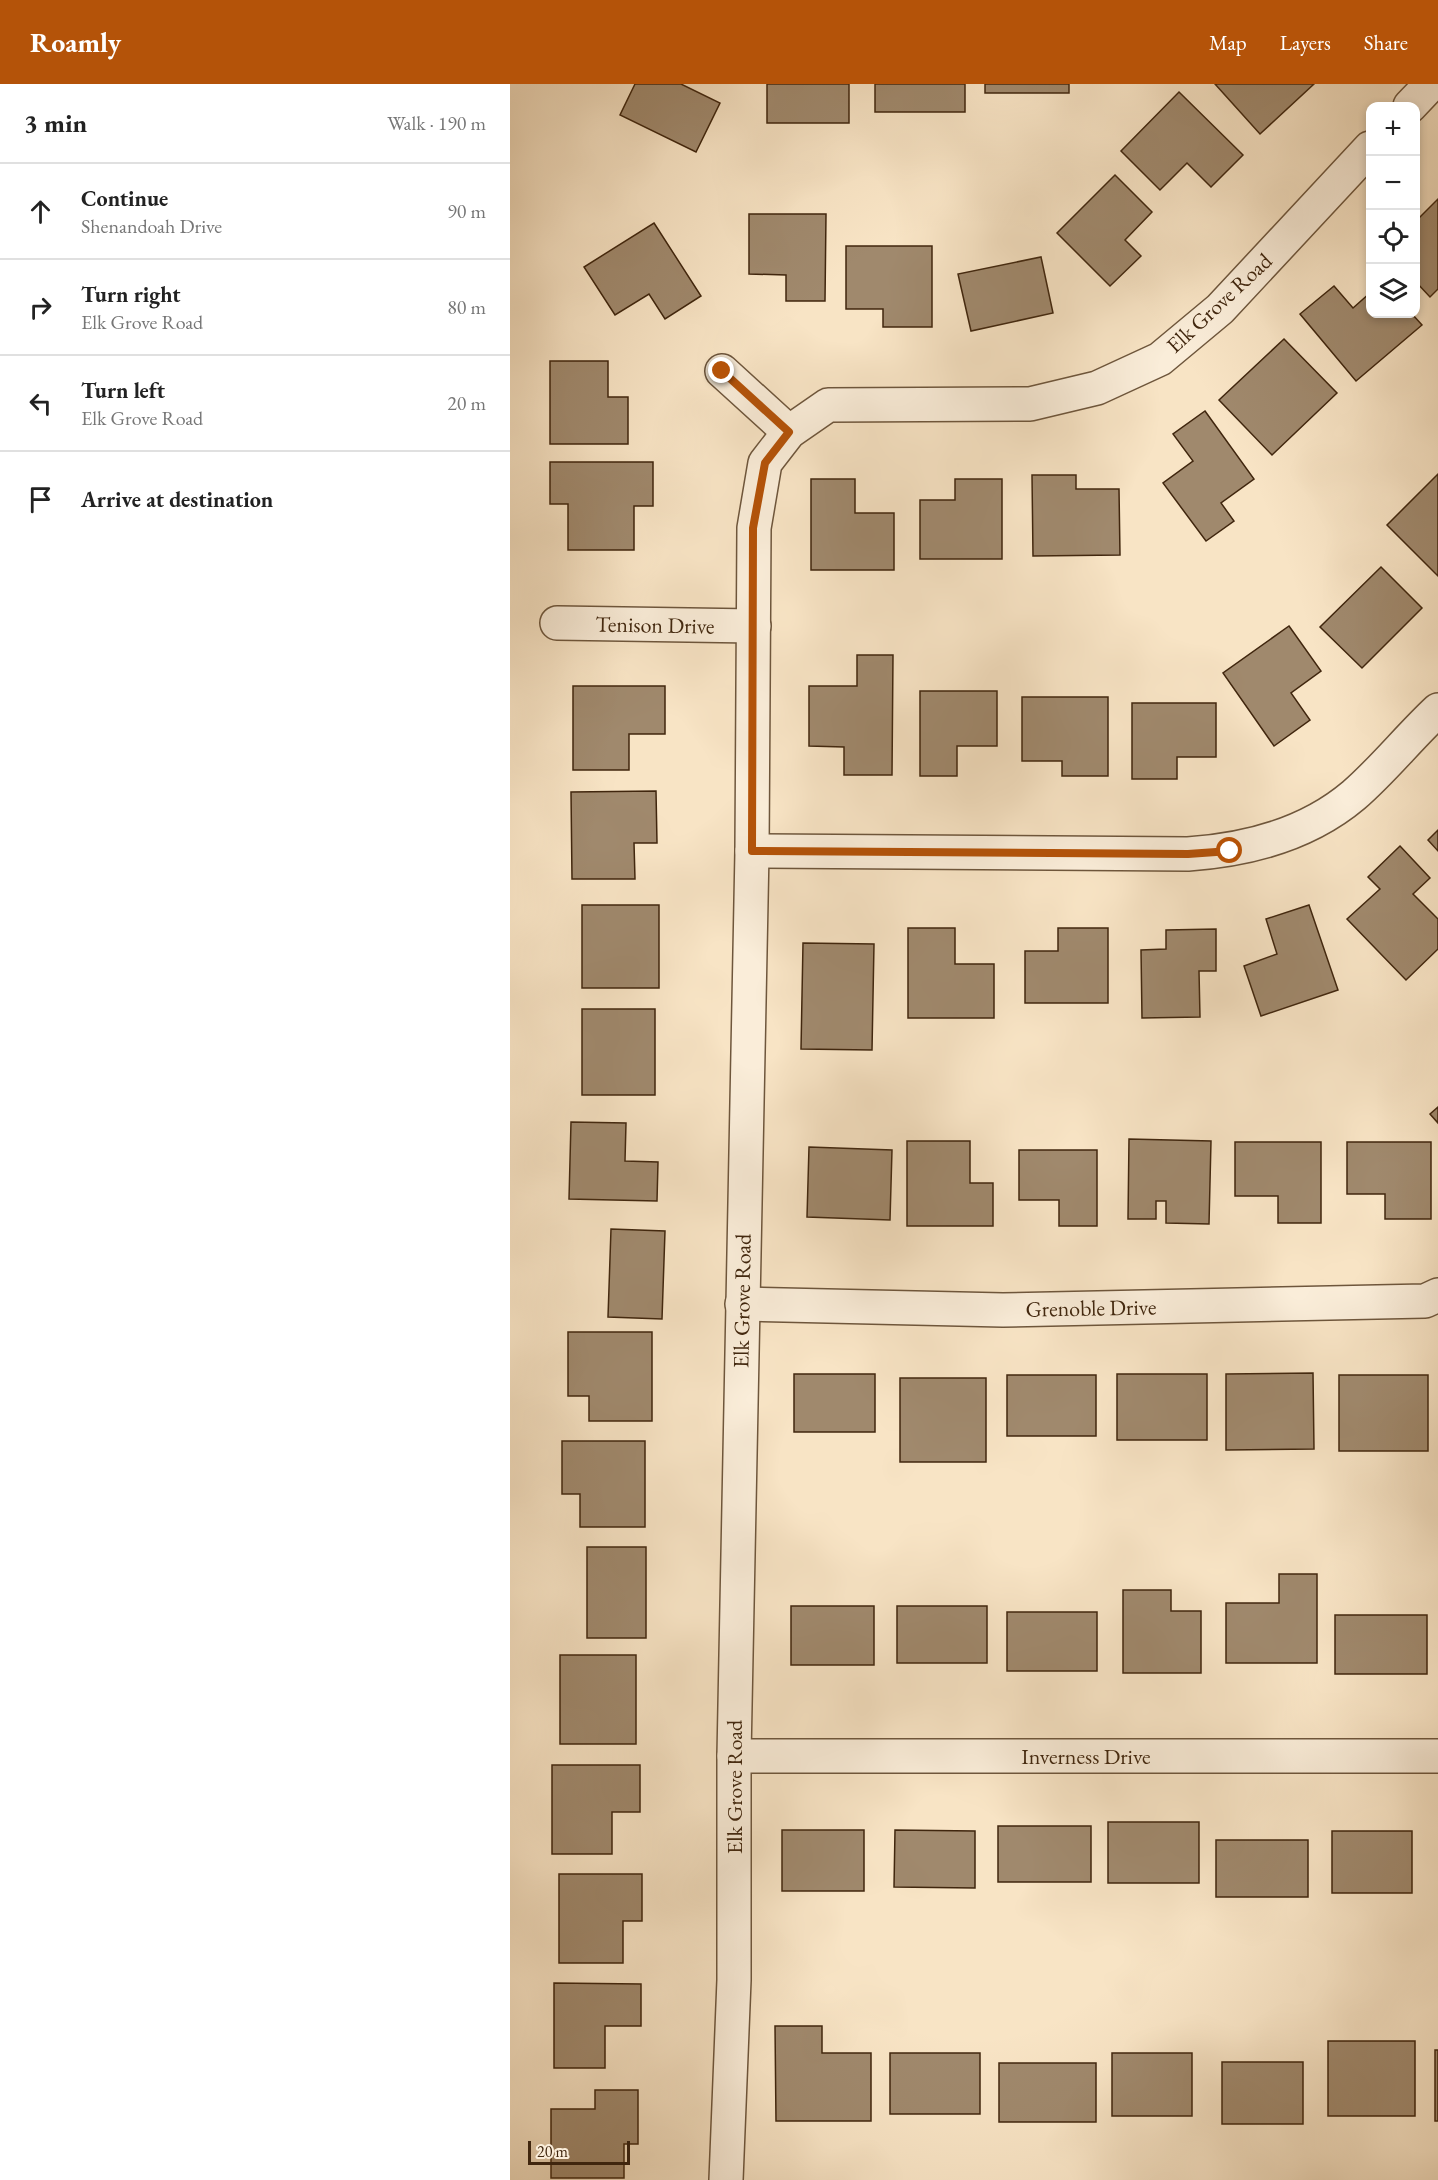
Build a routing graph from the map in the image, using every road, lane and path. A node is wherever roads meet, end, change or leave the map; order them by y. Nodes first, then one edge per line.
1 (1431, 84) edge
2 (1414, 102) edge
3 (1366, 153) edge
4 (722, 371) dead end
5 (789, 432) junction
6 (557, 623) dead end
7 (753, 626) junction
8 (1438, 710) edge
9 (752, 851) junction
10 (1438, 1295) edge
11 (742, 1304) junction
12 (734, 1756) junction
13 (1438, 1756) edge
14 (726, 2180) edge

1 - 2 street
3 - 5 street, Elk Grove Road
4 - 5 street
5 - 7 street, Elk Grove Road
6 - 7 street, Tenison Drive
7 - 9 street, Elk Grove Road
8 - 9 street
9 - 11 street, Elk Grove Road
10 - 11 street, Grenoble Drive
11 - 12 street, Elk Grove Road
12 - 13 street, Inverness Drive
12 - 14 street, Elk Grove Road

